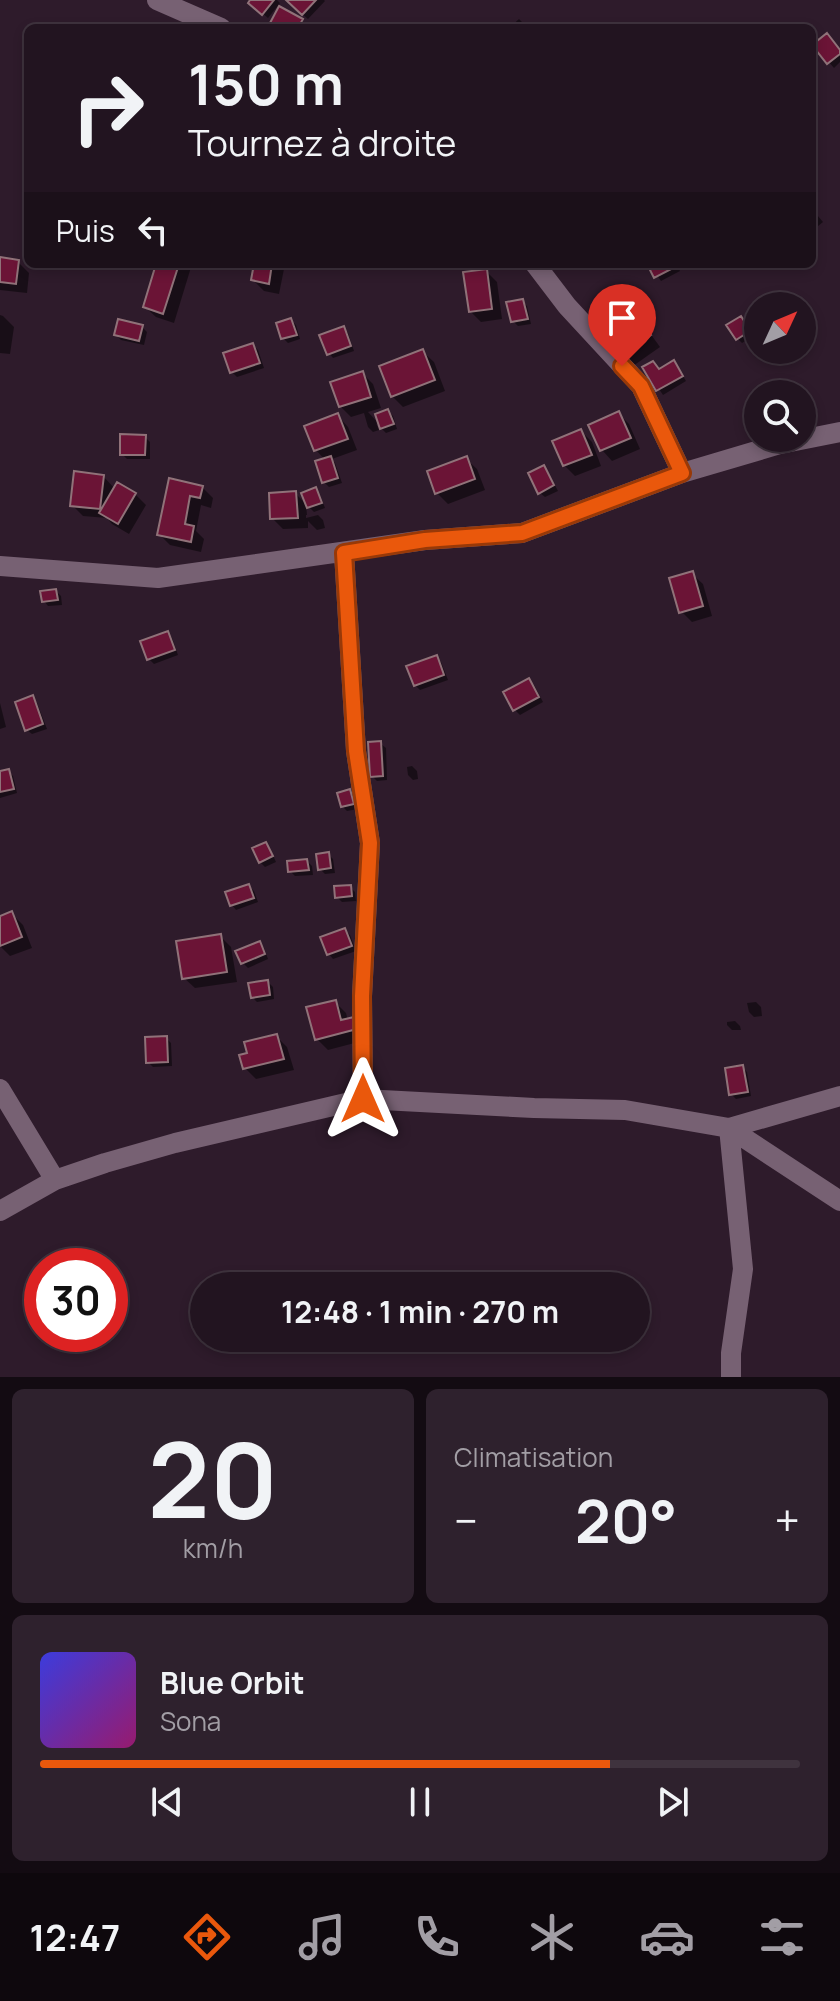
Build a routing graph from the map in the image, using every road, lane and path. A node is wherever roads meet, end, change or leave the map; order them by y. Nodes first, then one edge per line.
1 (157, 0) edge
2 (212, 24) edge
3 (538, 268) edge
4 (840, 432) edge
5 (682, 473) junction
6 (344, 553) junction
7 (0, 566) edge
8 (0, 1089) edge
9 (840, 1096) edge
10 (363, 1099) junction
11 (729, 1128) junction
12 (55, 1180) junction
13 (840, 1201) edge
14 (0, 1211) edge
15 (731, 1377) edge

1 - 2 street
3 - 5 street
4 - 5 street
5 - 6 street
6 - 7 street
6 - 10 street
8 - 12 street
9 - 11 street
10 - 11 street
10 - 12 street
11 - 13 street
11 - 15 street
12 - 14 street

